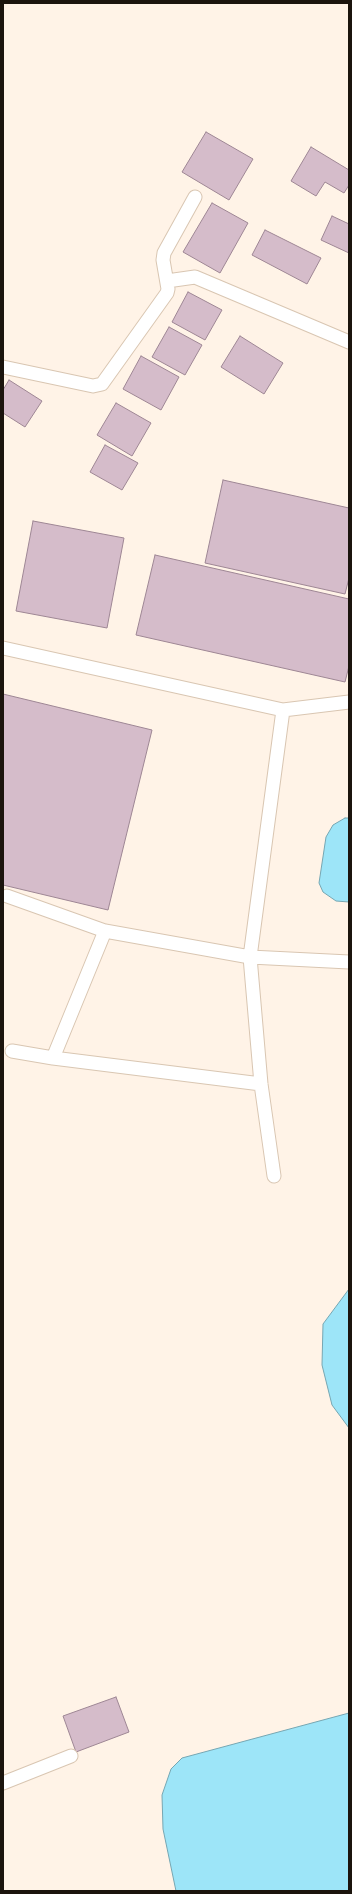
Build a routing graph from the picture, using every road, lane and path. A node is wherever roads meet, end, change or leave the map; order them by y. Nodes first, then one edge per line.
1 (195, 197) dead end
2 (167, 281) junction
3 (349, 342) edge
4 (3, 367) edge
5 (3, 648) edge
6 (349, 702) edge
7 (284, 710) junction
8 (7, 896) dead end
9 (105, 931) junction
10 (250, 957) junction
11 (349, 962) edge
12 (12, 1051) dead end
13 (53, 1058) junction
14 (261, 1084) junction
15 (274, 1176) dead end
16 (71, 1756) dead end
17 (3, 1783) edge

1 - 2 lane
2 - 3 lane
2 - 4 lane
5 - 7 lane
6 - 7 lane
7 - 10 lane
8 - 9 lane
9 - 10 lane
9 - 13 lane
10 - 11 lane
10 - 14 lane
12 - 13 lane
13 - 14 lane
14 - 15 lane
16 - 17 lane

